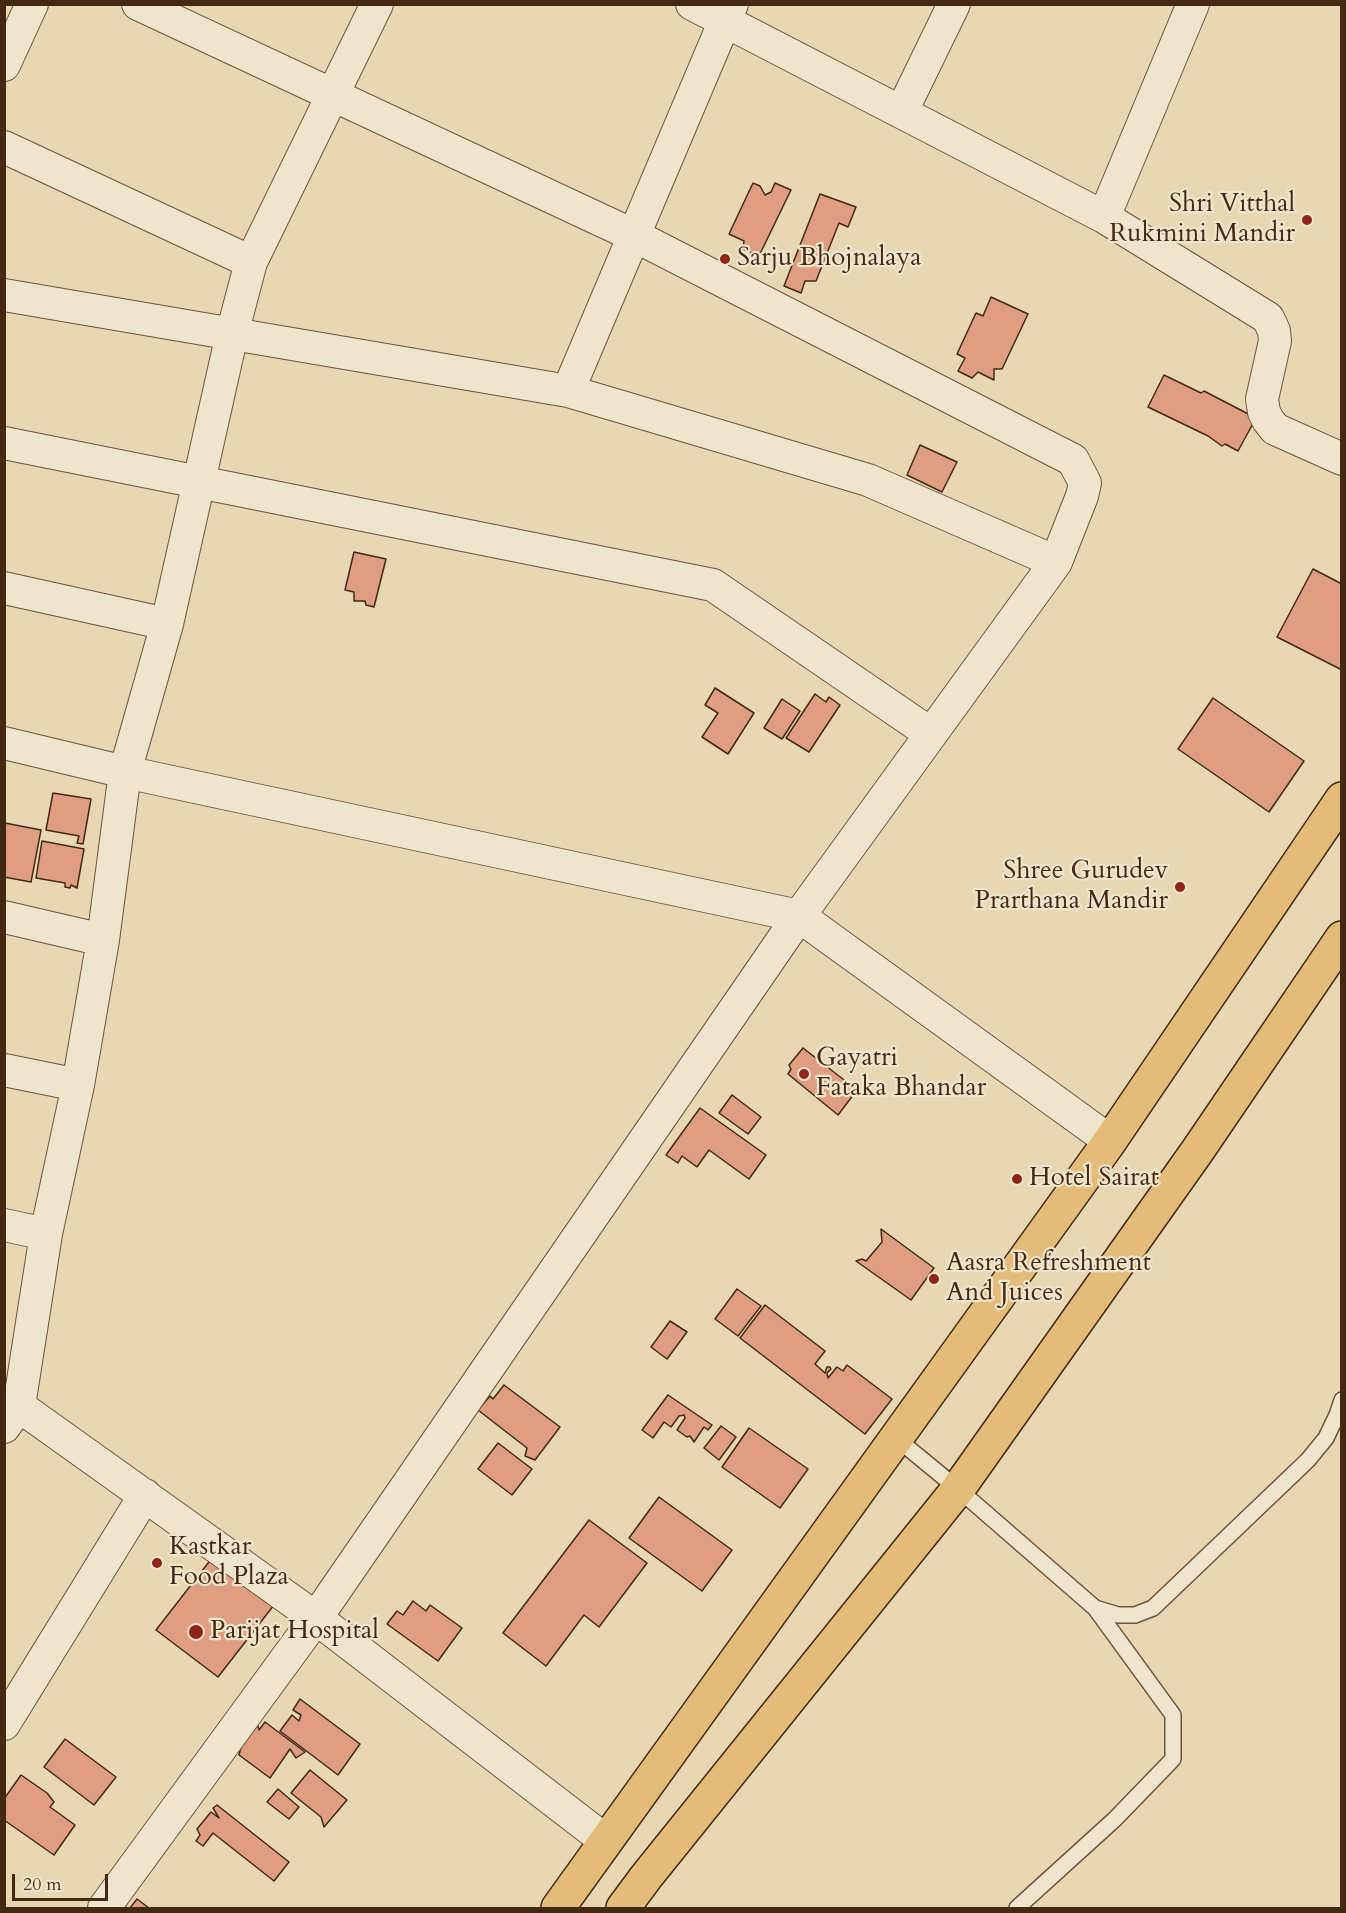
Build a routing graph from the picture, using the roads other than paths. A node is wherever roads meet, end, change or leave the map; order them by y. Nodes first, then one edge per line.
1 (32, 4) edge
2 (138, 4) edge
3 (377, 4) edge
4 (692, 4) edge
5 (954, 4) edge
6 (1193, 4) edge
7 (728, 12) edge
8 (4, 65) edge
9 (333, 95) junction
10 (902, 111) junction
11 (4, 147) edge
12 (1104, 217) junction
13 (635, 236) junction
14 (251, 262) junction
15 (4, 295) edge
16 (232, 334) junction
17 (568, 391) junction
18 (4, 443) edge
19 (1341, 459) edge
20 (199, 483) junction
21 (1056, 562) junction
22 (4, 588) edge
23 (167, 624) junction
24 (931, 734) junction
25 (4, 743) edge
26 (125, 772) junction
27 (1341, 800) edge
28 (799, 916) junction
29 (4, 917) edge
30 (1341, 938) edge
31 (103, 940) junction
32 (4, 1070) edge
33 (78, 1085) junction
34 (1110, 1141) junction
35 (4, 1225) edge
36 (46, 1234) junction
37 (1341, 1401) edge
38 (9, 1411) edge
39 (896, 1438) junction
40 (958, 1489) junction
41 (145, 1496) junction
42 (1095, 1608) junction
43 (316, 1618) junction
44 (4, 1724) edge
45 (606, 1841) junction
46 (104, 1908) edge
47 (558, 1908) edge
48 (623, 1908) edge
49 (1017, 1908) edge

1 - 8 street
2 - 9 street
3 - 9 street
4 - 7 street
5 - 10 street
6 - 12 street
7 - 10 street
7 - 13 street
9 - 13 street
9 - 14 street
10 - 12 street
11 - 14 street
12 - 19 street
13 - 17 street
13 - 21 street
14 - 16 street
15 - 16 street
16 - 17 street
16 - 20 street
17 - 21 street
18 - 20 street
20 - 23 street
20 - 24 street
21 - 24 street
22 - 23 street
23 - 26 street
24 - 28 street
25 - 26 street
26 - 28 street
26 - 31 street
27 - 34 main road
28 - 34 street
28 - 43 street
29 - 31 street
30 - 40 main road
31 - 33 street
32 - 33 street
33 - 36 street
34 - 39 main road
35 - 36 street
36 - 38 street
37 - 42 lane
38 - 41 street
39 - 40 lane
39 - 45 main road
40 - 42 lane
40 - 48 main road
41 - 43 street
41 - 44 street
42 - 49 lane
43 - 45 street
43 - 46 street
45 - 47 main road

